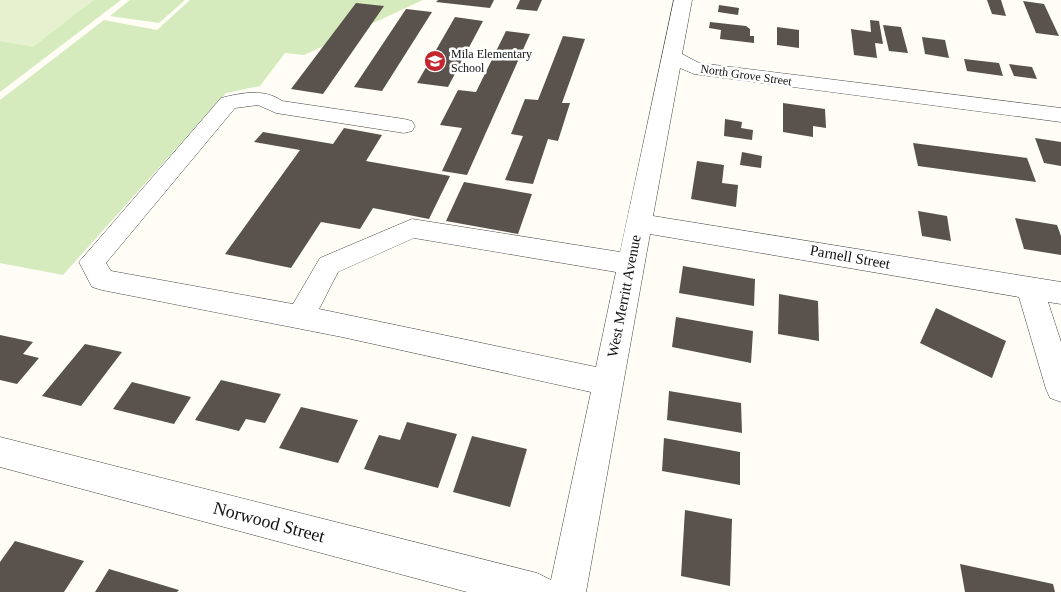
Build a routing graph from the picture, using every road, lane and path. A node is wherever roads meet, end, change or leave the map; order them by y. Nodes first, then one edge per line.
1 (683, 0) edge
2 (673, 57) junction
3 (823, 78) junction
4 (1061, 102) edge
5 (1061, 115) edge
6 (404, 126) dead end
7 (638, 222) junction
8 (630, 264) junction
9 (1030, 288) junction
10 (1061, 293) edge
11 (300, 316) junction
12 (608, 383) junction
13 (1061, 389) edge
14 (0, 452) edge
15 (537, 592) edge
16 (567, 592) edge

1 - 2 street, West Merritt Avenue
2 - 3 street, North Grove Street
2 - 7 street, West Merritt Avenue
3 - 4 street, North Grove Street
3 - 5 street, North Grove Street
6 - 11 street
7 - 8 street, West Merritt Avenue
7 - 9 street, Parnell Street
8 - 11 street
8 - 12 street, West Merritt Avenue
9 - 10 street, Parnell Street
9 - 13 street
11 - 12 street
12 - 16 street, West Merritt Avenue
14 - 15 street, Norwood Street

